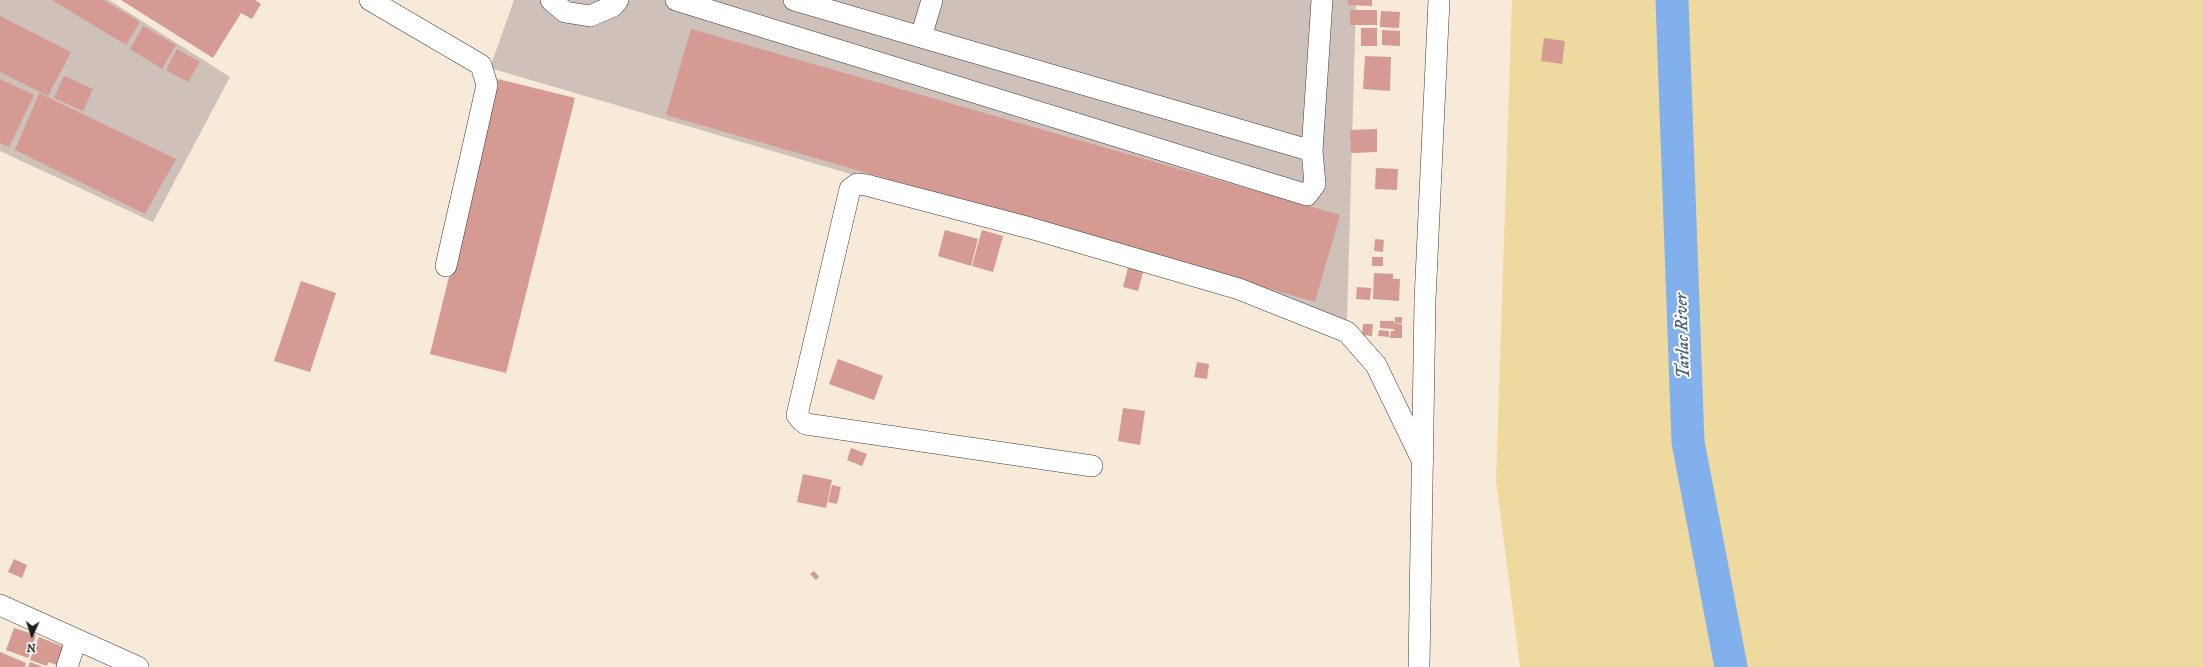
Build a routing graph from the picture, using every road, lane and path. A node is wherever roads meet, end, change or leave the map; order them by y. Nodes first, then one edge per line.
1 (370, 0) edge
2 (551, 0) edge
3 (618, 0) edge
4 (676, 0) edge
5 (794, 0) edge
6 (932, 0) edge
7 (1322, 0) edge
8 (1439, 0) edge
9 (920, 37) junction
10 (1312, 151) junction
11 (446, 266) dead end
12 (1423, 462) junction
13 (1092, 466) dead end
14 (0, 607) edge
15 (76, 640) junction
16 (67, 667) edge
17 (138, 667) edge
18 (1419, 667) edge

1 - 11 street
2 - 3 street
4 - 10 street
5 - 9 street
6 - 9 street
7 - 10 street
8 - 12 street
9 - 10 street
12 - 13 street
12 - 18 street
14 - 15 street
15 - 16 street
15 - 17 street

